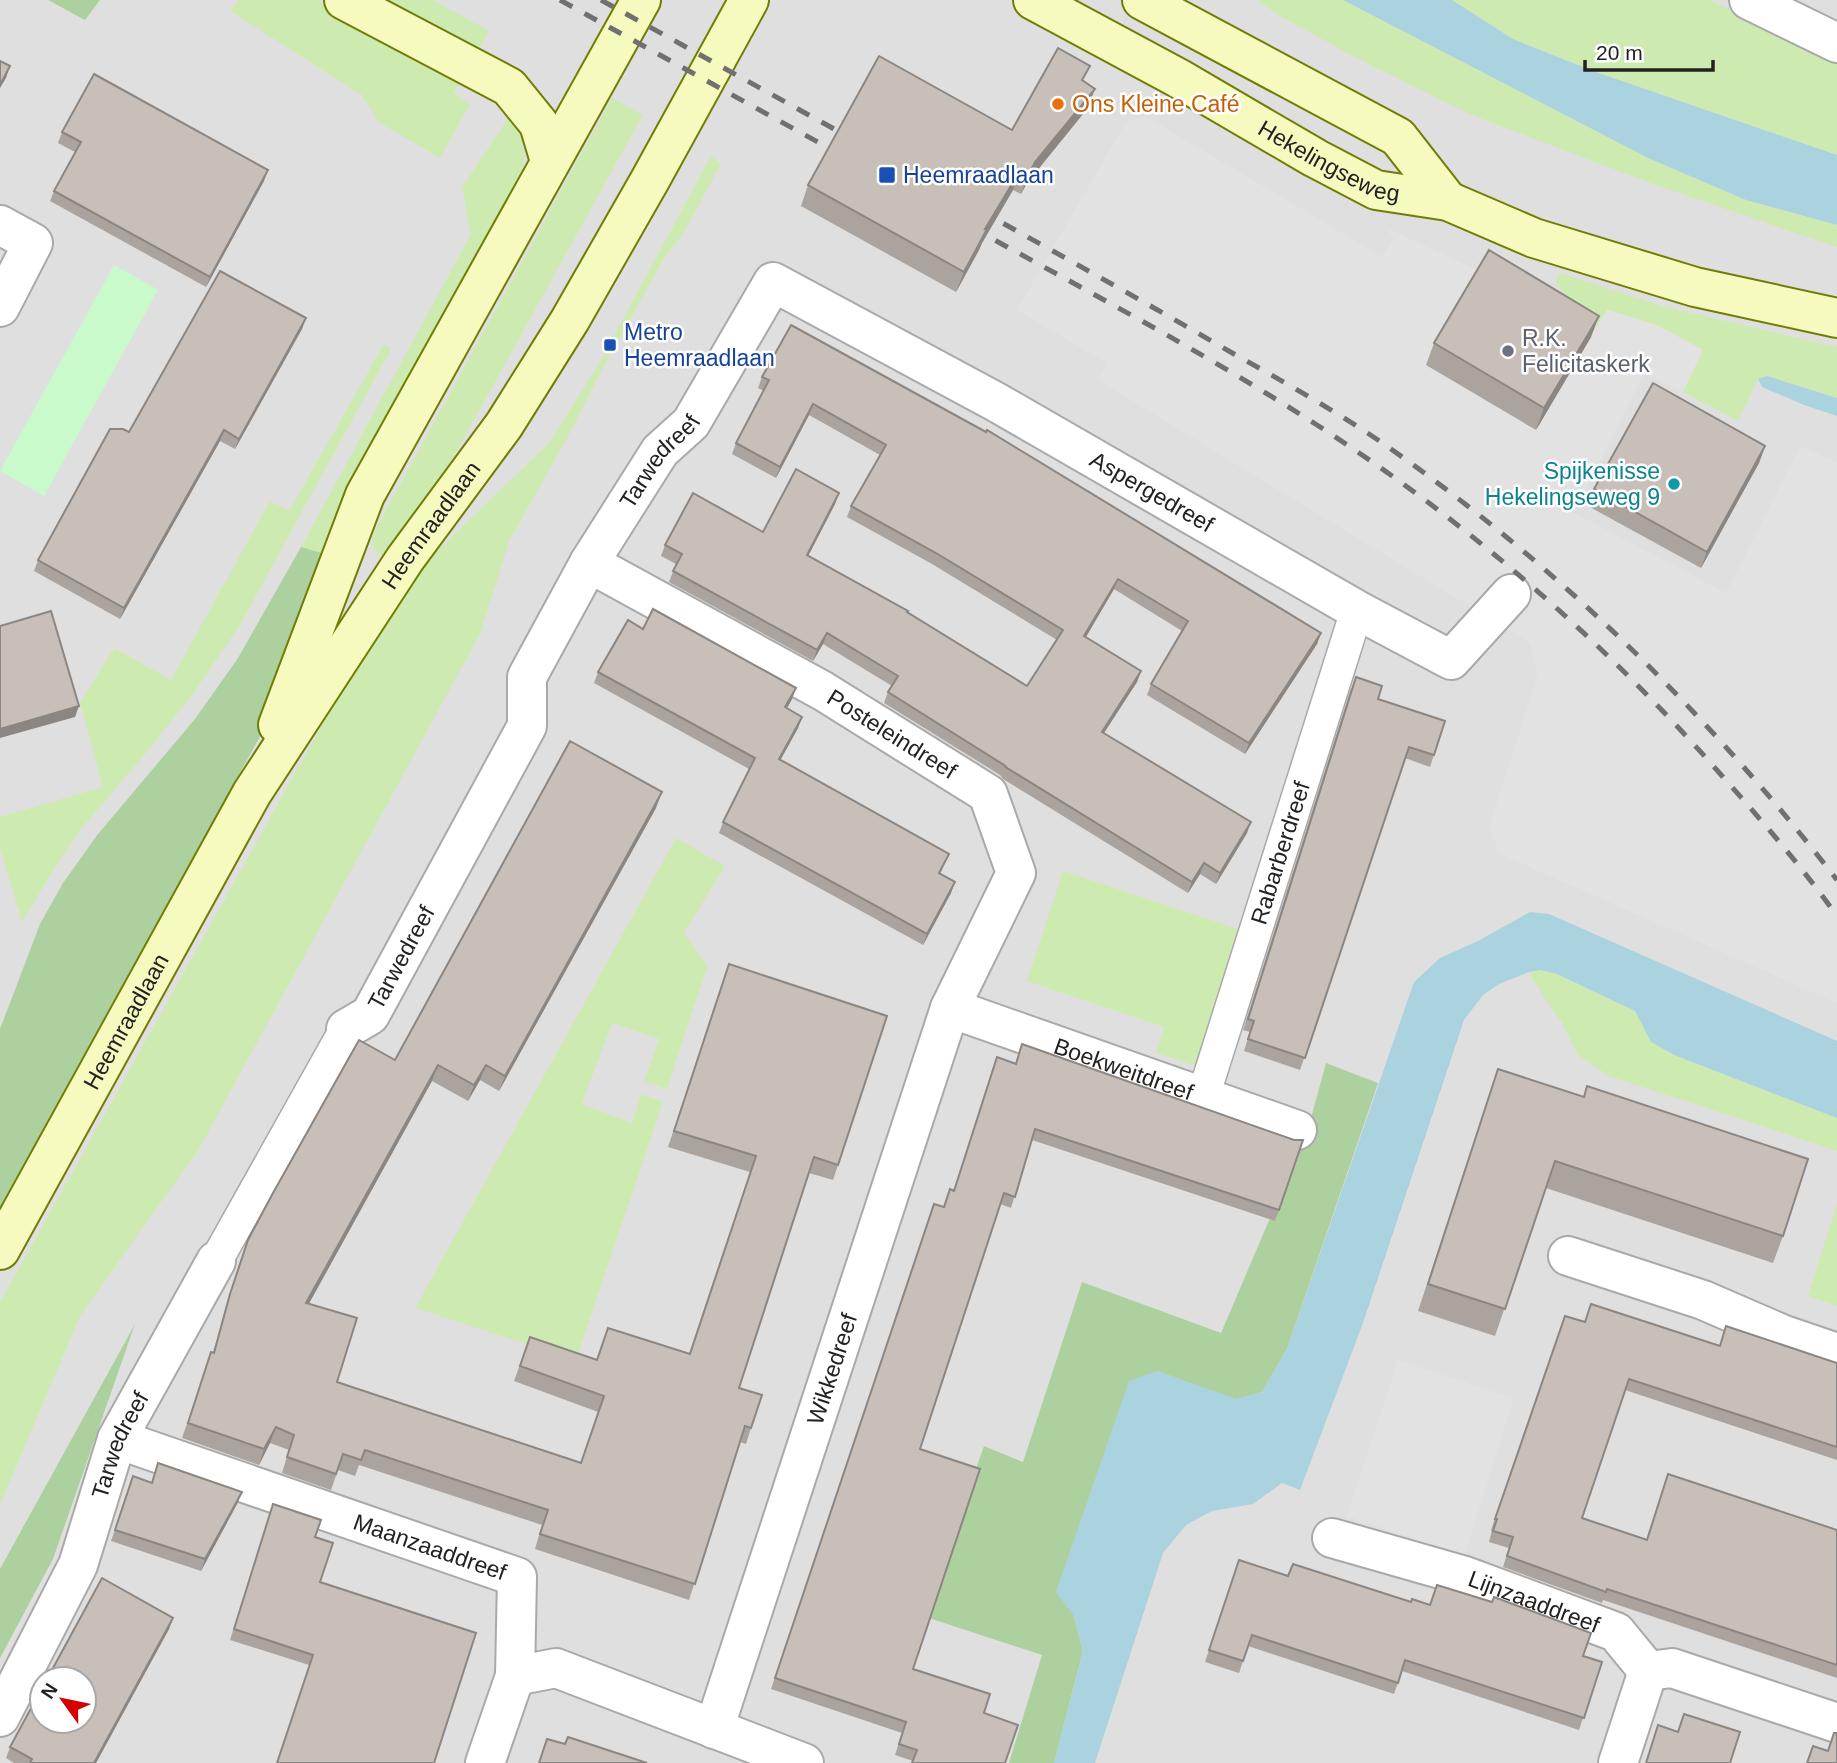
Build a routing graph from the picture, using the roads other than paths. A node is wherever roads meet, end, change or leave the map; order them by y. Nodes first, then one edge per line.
1 (344, 0) edge
2 (641, 0) edge
3 (749, 0) edge
4 (1033, 0) edge
5 (1142, 0) edge
6 (1749, 0) edge
7 (1837, 43) edge
8 (551, 161) junction
9 (1448, 201) junction
10 (0, 225) edge
11 (773, 282) joint
12 (0, 307) edge
13 (1837, 318) edge
14 (589, 563) junction
15 (1511, 594) dead end
16 (1357, 610) junction
17 (252, 793) junction
18 (950, 1008) junction
19 (346, 1029) joint
20 (1203, 1097) junction
21 (1297, 1130) dead end
22 (0, 1250) edge
23 (1568, 1256) dead end
24 (216, 1261) joint
25 (1837, 1353) edge
26 (117, 1439) junction
27 (1332, 1538) dead end
28 (1648, 1671) junction
29 (515, 1676) junction
30 (0, 1717) edge
31 (1837, 1723) edge
32 (714, 1729) junction
33 (485, 1763) edge
34 (804, 1763) edge
35 (1618, 1763) edge

1 - 8 main road
2 - 8 main road, Heemraadlaan
3 - 17 main road, Heemraadlaan
4 - 9 main road, Hekelingseweg
5 - 9 main road, Hekelingseweg
6 - 7 street
8 - 17 main road, Heemraadlaan
9 - 13 main road, Hekelingseweg
10 - 12 street
11 - 14 street, Tarwedreef
11 - 16 street, Aspergedreef
14 - 18 street, Posteleindreef
14 - 19 street, Tarwedreef
15 - 16 street, Aspergedreef
16 - 20 street, Rabarberdreef
17 - 22 main road, Heemraadlaan
18 - 20 street, Boekweitdreef
18 - 32 street, Wikkedreef
19 - 24 street, Tarwedreef
20 - 21 street, Boekweitdreef
23 - 25 street
24 - 26 street, Tarwedreef
26 - 29 street, Maanzaaddreef
26 - 30 street, Tarwedreef
27 - 28 street, Lijnzaaddreef
28 - 31 street
28 - 35 street
29 - 32 street
29 - 33 street
32 - 34 street

